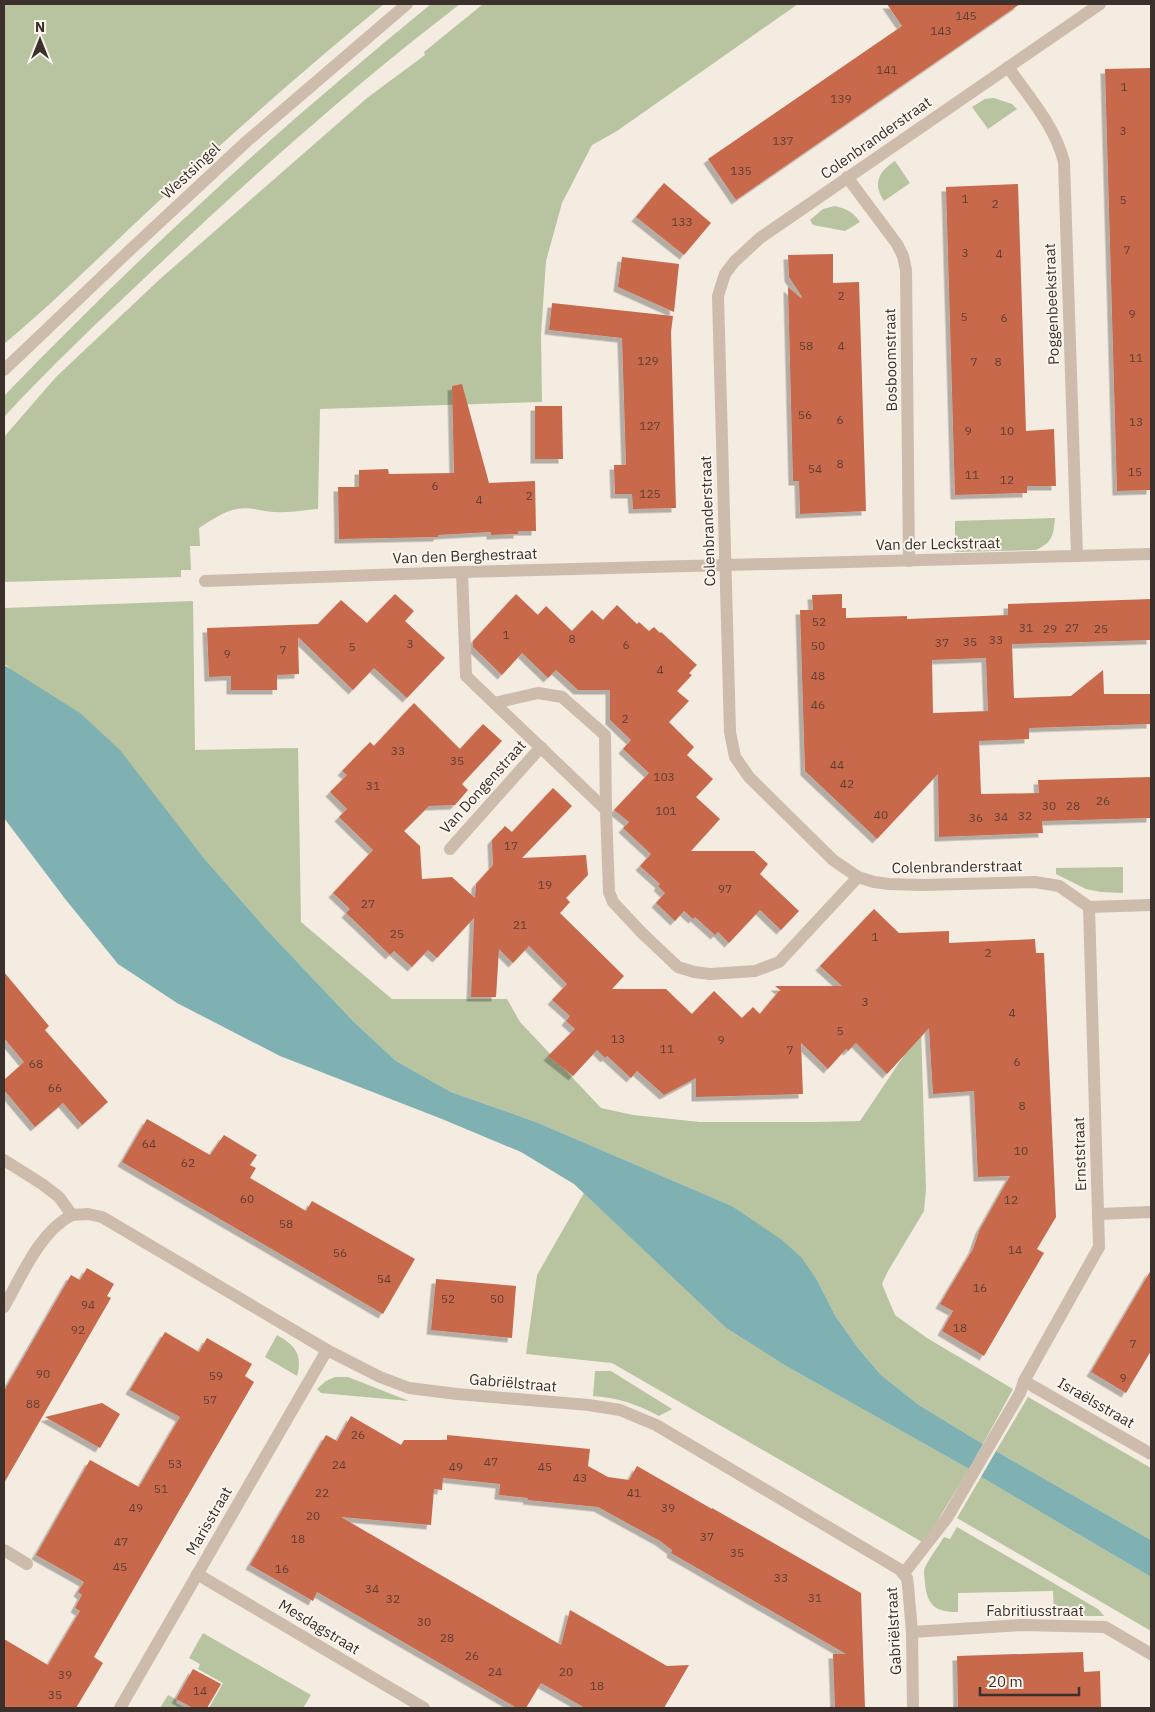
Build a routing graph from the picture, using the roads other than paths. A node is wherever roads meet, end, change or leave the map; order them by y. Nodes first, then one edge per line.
1 (407, 4) edge
2 (1100, 4) edge
3 (1008, 67) junction
4 (848, 177) junction
5 (4, 370) edge
6 (1151, 554) edge
7 (1077, 556) junction
8 (910, 561) junction
9 (726, 566) junction
10 (462, 572) junction
11 (205, 581) dead end
12 (494, 703) junction
13 (541, 747) junction
14 (606, 810) junction
15 (450, 849) dead end
16 (858, 877) junction
17 (1151, 905) edge
18 (1089, 907) junction
19 (4, 1160) edge
20 (1151, 1212) edge
21 (1098, 1214) junction
22 (72, 1215) junction
23 (4, 1307) edge
24 (327, 1350) junction
25 (1024, 1381) junction
26 (1151, 1454) edge
27 (4, 1550) edge
28 (27, 1564) dead end
29 (904, 1573) junction
30 (197, 1574) junction
31 (912, 1632) junction
32 (1151, 1654) edge
33 (120, 1708) edge
34 (424, 1708) edge
35 (913, 1708) edge

1 - 5 street, Westsingel
2 - 3 street, Colenbranderstraat
3 - 4 street, Colenbranderstraat
3 - 7 street, Poggenbeekstraat
4 - 8 street, Bosboomstraat
4 - 9 street, Colenbranderstraat
6 - 7 street, Van der Leckstraat
7 - 8 street, Van der Leckstraat
8 - 9 street, Van der Leckstraat
9 - 10 street, Van den Berghestraat
9 - 16 street, Colenbranderstraat
10 - 11 street, Van den Berghestraat
10 - 12 street, Van Dongenstraat
12 - 13 street, Van Dongenstraat
12 - 14 street
13 - 14 street, Van Dongenstraat
13 - 15 street, Van Dongenstraat
14 - 16 street
16 - 18 street, Colenbranderstraat
17 - 18 street
18 - 21 street, Ernststraat
19 - 22 street
20 - 21 street
21 - 25 street, Ernststraat
22 - 23 street
22 - 24 street, Gabriëlstraat
24 - 29 street, Gabriëlstraat
24 - 30 street, Marisstraat
25 - 26 street, Israëlsstraat
25 - 29 street, Ernststraat
27 - 28 street
29 - 31 street, Gabriëlstraat
30 - 33 street, Marisstraat
30 - 34 street, Mesdagstraat
31 - 32 street, Fabritiusstraat
31 - 35 street, Gabriëlstraat

